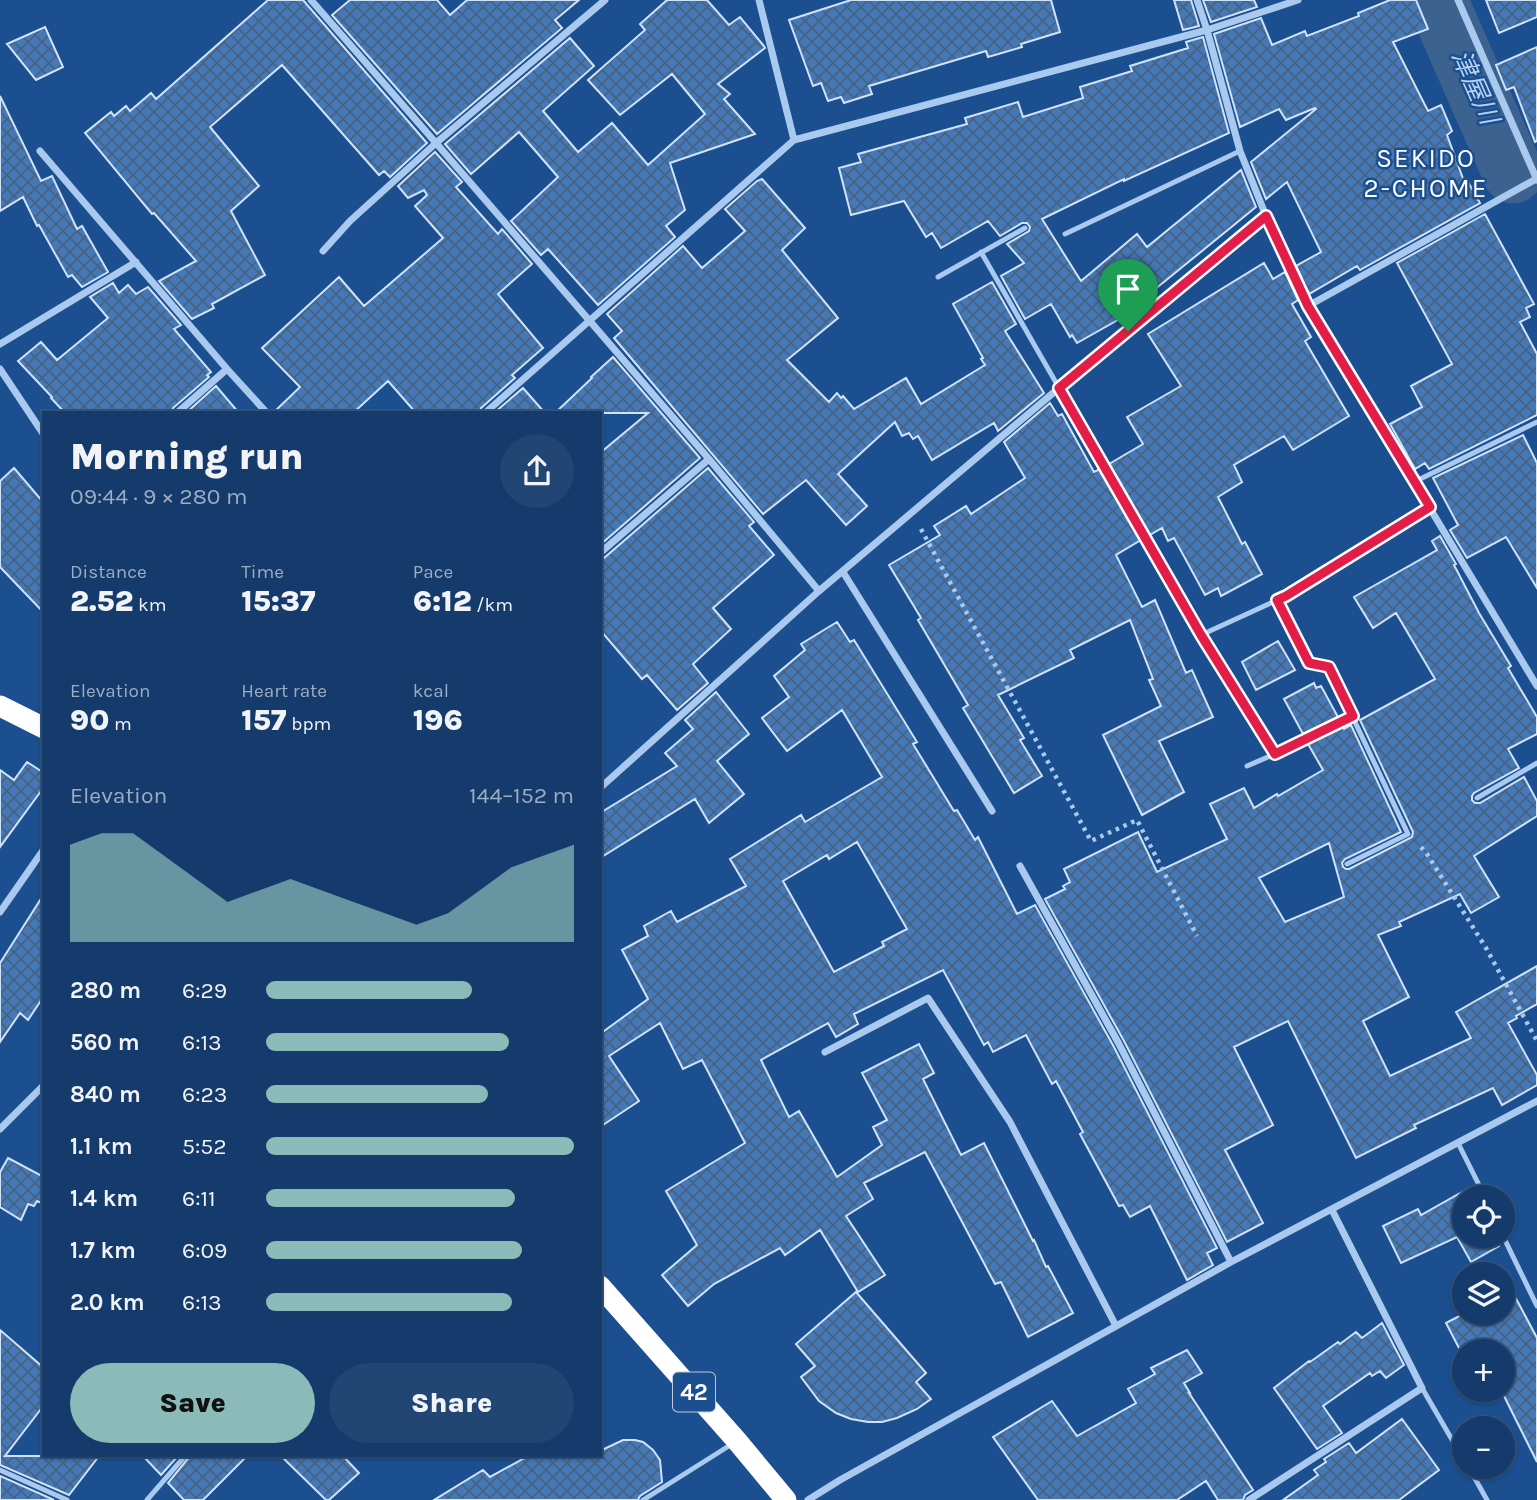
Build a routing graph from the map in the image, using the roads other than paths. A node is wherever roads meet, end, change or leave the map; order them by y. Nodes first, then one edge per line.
1 (311, 0) edge
2 (605, 0) edge
3 (769, 0) edge
4 (1197, 0) edge
5 (1298, 0) edge
6 (1458, 0) edge
7 (760, 1) edge
8 (1207, 30) junction
9 (794, 140) junction
10 (436, 143) junction
11 (40, 151) dead end
12 (1240, 151) junction
13 (1537, 180) edge
14 (1266, 216) junction
15 (1024, 228) dead end
16 (1065, 234) dead end
17 (323, 251) dead end
18 (981, 252) junction
19 (136, 262) junction
20 (938, 277) dead end
21 (1308, 306) junction
22 (590, 321) junction
23 (0, 344) edge
24 (0, 369) edge
25 (227, 369) junction
26 (1059, 388) junction
27 (179, 411) edge
28 (265, 411) edge
29 (487, 411) edge
30 (1537, 422) edge
31 (42, 432) edge
32 (709, 459) junction
33 (1414, 482) junction
34 (1430, 507) junction
35 (602, 551) edge
36 (843, 572) junction
37 (820, 591) junction
38 (1277, 600) junction
39 (1201, 635) junction
40 (1537, 686) edge
41 (0, 706) edge
42 (1353, 716) junction
43 (42, 726) edge
44 (1275, 754) junction
45 (1537, 763) edge
46 (1247, 766) dead end
47 (602, 786) edge
48 (1477, 797) dead end
49 (992, 811) dead end
50 (42, 852) edge
51 (1347, 864) dead end
52 (1020, 866) dead end
53 (0, 912) edge
54 (825, 1052) dead end
55 (42, 1087) edge
56 (1537, 1101) edge
57 (0, 1129) edge
58 (1458, 1143) junction
59 (1479, 1185) edge
60 (1332, 1210) junction
61 (1509, 1248) edge
62 (1231, 1262) junction
63 (602, 1288) edge
64 (1537, 1306) edge
65 (1116, 1326) junction
66 (1422, 1388) junction
67 (1452, 1440) edge
68 (737, 1441) junction
69 (184, 1457) edge
70 (0, 1470) edge
71 (1475, 1479) edge
72 (67, 1500) edge
73 (147, 1500) edge
74 (642, 1500) edge
75 (786, 1500) edge
76 (808, 1500) edge
77 (1249, 1500) edge
78 (1487, 1500) edge

1 - 10 street
2 - 10 street
3 - 7 street
4 - 8 street
5 - 8 street
6 - 13 street
7 - 9 street
8 - 9 street
8 - 12 street
9 - 22 street
10 - 17 street
10 - 22 street
11 - 19 street
12 - 14 street
12 - 16 lane
13 - 21 street
14 - 21 street
14 - 26 street
15 - 18 lane
18 - 20 lane
18 - 26 lane
19 - 23 street
19 - 25 street
21 - 33 street
22 - 29 street
22 - 32 street
24 - 31 street
25 - 27 street
25 - 28 street
26 - 36 street
26 - 39 lane
30 - 33 lane
32 - 35 street
32 - 37 street
33 - 34 street
34 - 38 lane
34 - 40 street
36 - 37 street
36 - 49 street
37 - 47 street
38 - 39 lane
38 - 42 lane
39 - 44 lane
41 - 43 highway
42 - 44 lane
42 - 51 lane
44 - 46 lane
45 - 48 lane
50 - 53 street
52 - 62 street
54 - 65 street
55 - 57 street
56 - 58 street
58 - 59 lane
58 - 60 street
60 - 62 street
60 - 66 street
61 - 64 lane
62 - 65 street
63 - 68 highway, 42
65 - 76 street
66 - 67 lane
66 - 77 street
68 - 74 lane
68 - 75 highway, 42
69 - 73 lane
70 - 72 lane
71 - 78 lane

